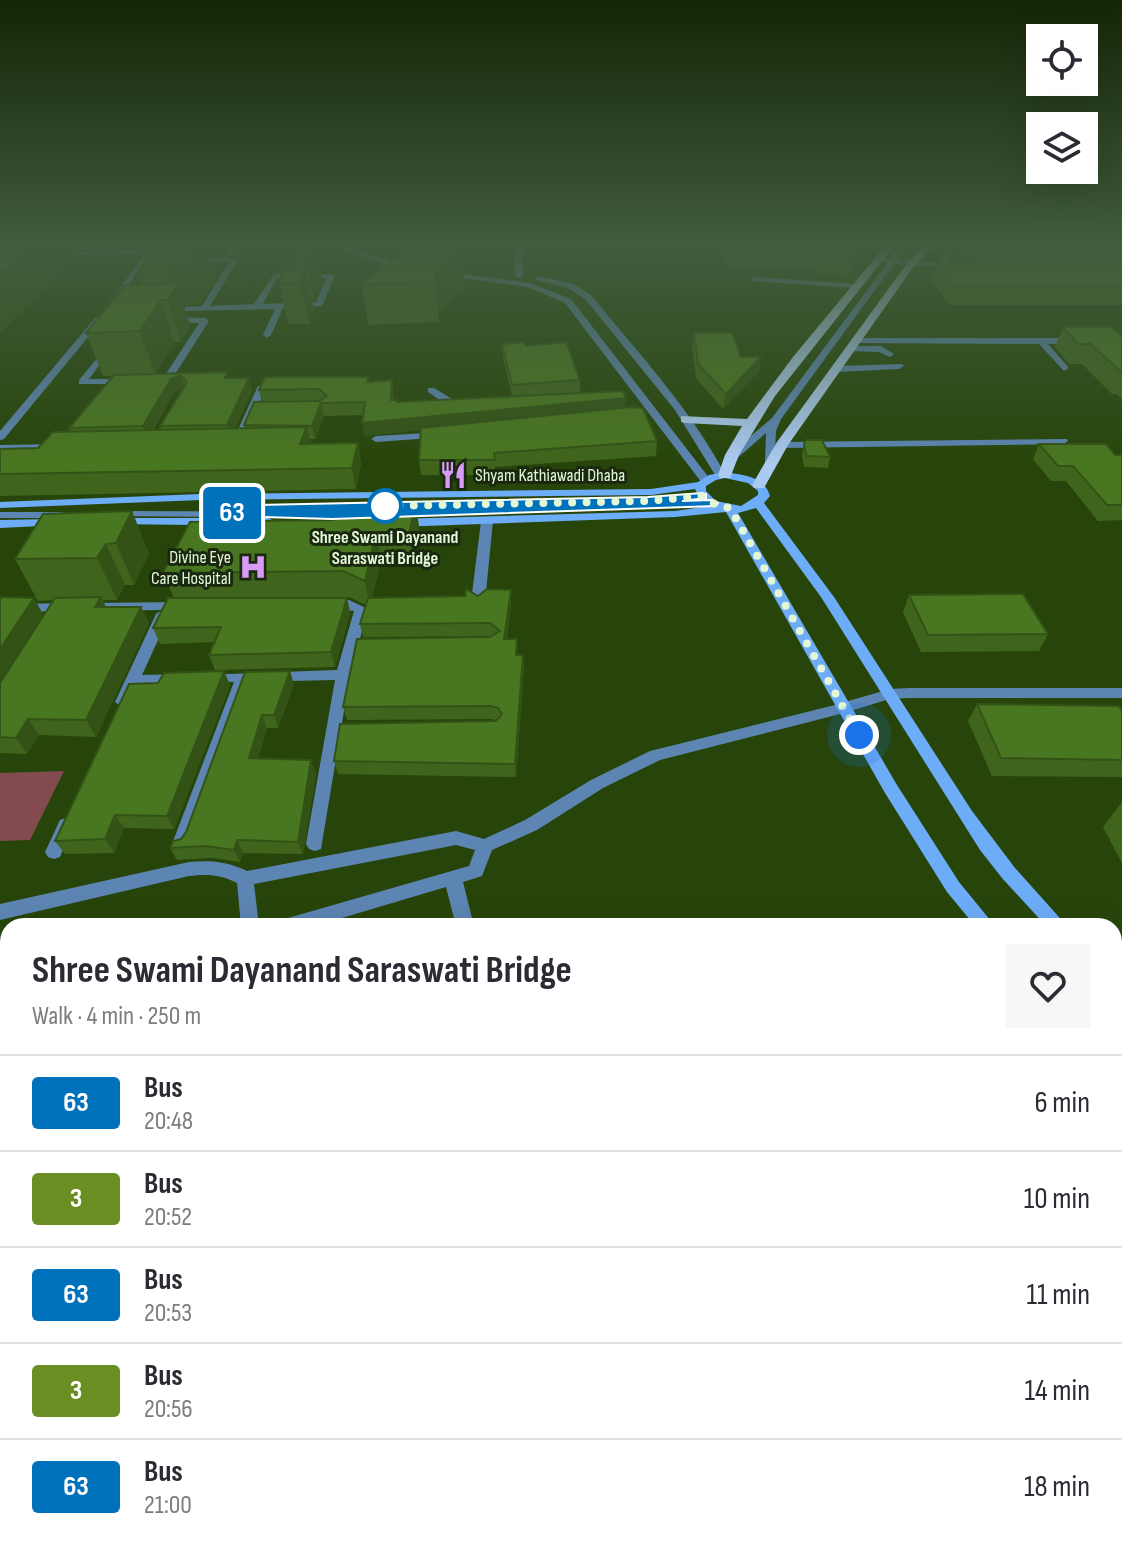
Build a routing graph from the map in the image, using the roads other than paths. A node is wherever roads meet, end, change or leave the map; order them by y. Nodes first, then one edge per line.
1 (101, 318) edge
2 (274, 318) edge
3 (581, 318) edge
4 (604, 318) edge
5 (830, 318) edge
6 (851, 318) edge
7 (873, 318) edge
8 (159, 320) edge
9 (120, 332) edge
10 (267, 335) dead end
11 (1041, 341) junction
12 (1089, 341) edge
13 (854, 345) junction
14 (890, 354) dead end
15 (899, 366) dead end
16 (1064, 368) dead end
17 (837, 369) junction
18 (651, 376) junction
19 (628, 379) junction
20 (261, 388) edge
21 (431, 390) dead end
22 (471, 407) edge
23 (252, 409) junction
24 (266, 409) edge
25 (685, 419) junction
26 (776, 419) junction
27 (751, 423) junction
28 (448, 435) edge
29 (0, 437) edge
30 (68, 437) edge
31 (376, 439) edge
32 (1063, 441) edge
33 (251, 444) edge
34 (222, 445) edge
35 (236, 445) junction
36 (782, 445) junction
37 (60, 447) junction
38 (76, 447) edge
39 (0, 448) edge
40 (730, 459) junction
41 (770, 464) junction
42 (723, 476) junction
43 (759, 485) junction
44 (705, 491) junction
45 (758, 503) junction
46 (0, 505) edge
47 (728, 508) junction
48 (227, 513) junction
49 (0, 515) edge
50 (377, 518) joint
51 (362, 519) joint
52 (487, 521) junction
53 (78, 522) edge
54 (110, 522) edge
55 (0, 524) edge
56 (478, 602) edge
57 (318, 604) edge
58 (197, 605) edge
59 (167, 606) junction
60 (0, 608) edge
61 (343, 675) junction
62 (243, 677) junction
63 (132, 680) junction
64 (1122, 693) edge
65 (890, 694) junction
66 (843, 708) junction
67 (112, 723) edge
68 (73, 809) edge
69 (181, 844) edge
70 (315, 844) dead end
71 (485, 846) junction
72 (54, 852) edge
73 (453, 878) junction
74 (245, 879) junction
75 (0, 912) edge
76 (249, 918) edge
77 (316, 918) edge
78 (463, 918) edge
79 (979, 918) edge
80 (1049, 918) edge

1 - 29 street
2 - 10 street
3 - 19 street
4 - 18 street
5 - 27 main road
6 - 26 street
7 - 13 main road
8 - 9 street
11 - 12 street
11 - 13 street
11 - 16 street
13 - 14 street
13 - 17 main road
15 - 17 street
17 - 36 main road
18 - 19 street
18 - 25 street
19 - 44 street
20 - 23 street
21 - 22 street
23 - 24 street
23 - 35 street
25 - 27 main road
25 - 42 street
26 - 40 street
26 - 41 street
27 - 40 main road
28 - 31 street
30 - 37 street
32 - 36 street
33 - 35 street
34 - 35 street
36 - 41 main road
37 - 38 street
37 - 39 street
40 - 42 main road
41 - 43 main road
42 - 43 main road
42 - 44 main road
43 - 45 main road
44 - 46 main road
44 - 47 main road
44 - 48 street
44 - 50 street
45 - 47 main road
45 - 65 main road
47 - 52 main road
47 - 66 main road
48 - 49 street
48 - 51 street
50 - 52 main road
51 - 54 main road
52 - 56 street
53 - 55 main road
57 - 61 street
58 - 59 street
59 - 60 street
59 - 63 street
61 - 62 street
61 - 70 street
62 - 63 street
62 - 69 street
63 - 67 street
64 - 65 street
65 - 66 street
65 - 80 main road
66 - 71 street
66 - 79 main road
68 - 72 street
71 - 73 street
71 - 74 street
73 - 77 street
73 - 78 street
74 - 75 street
74 - 76 street

